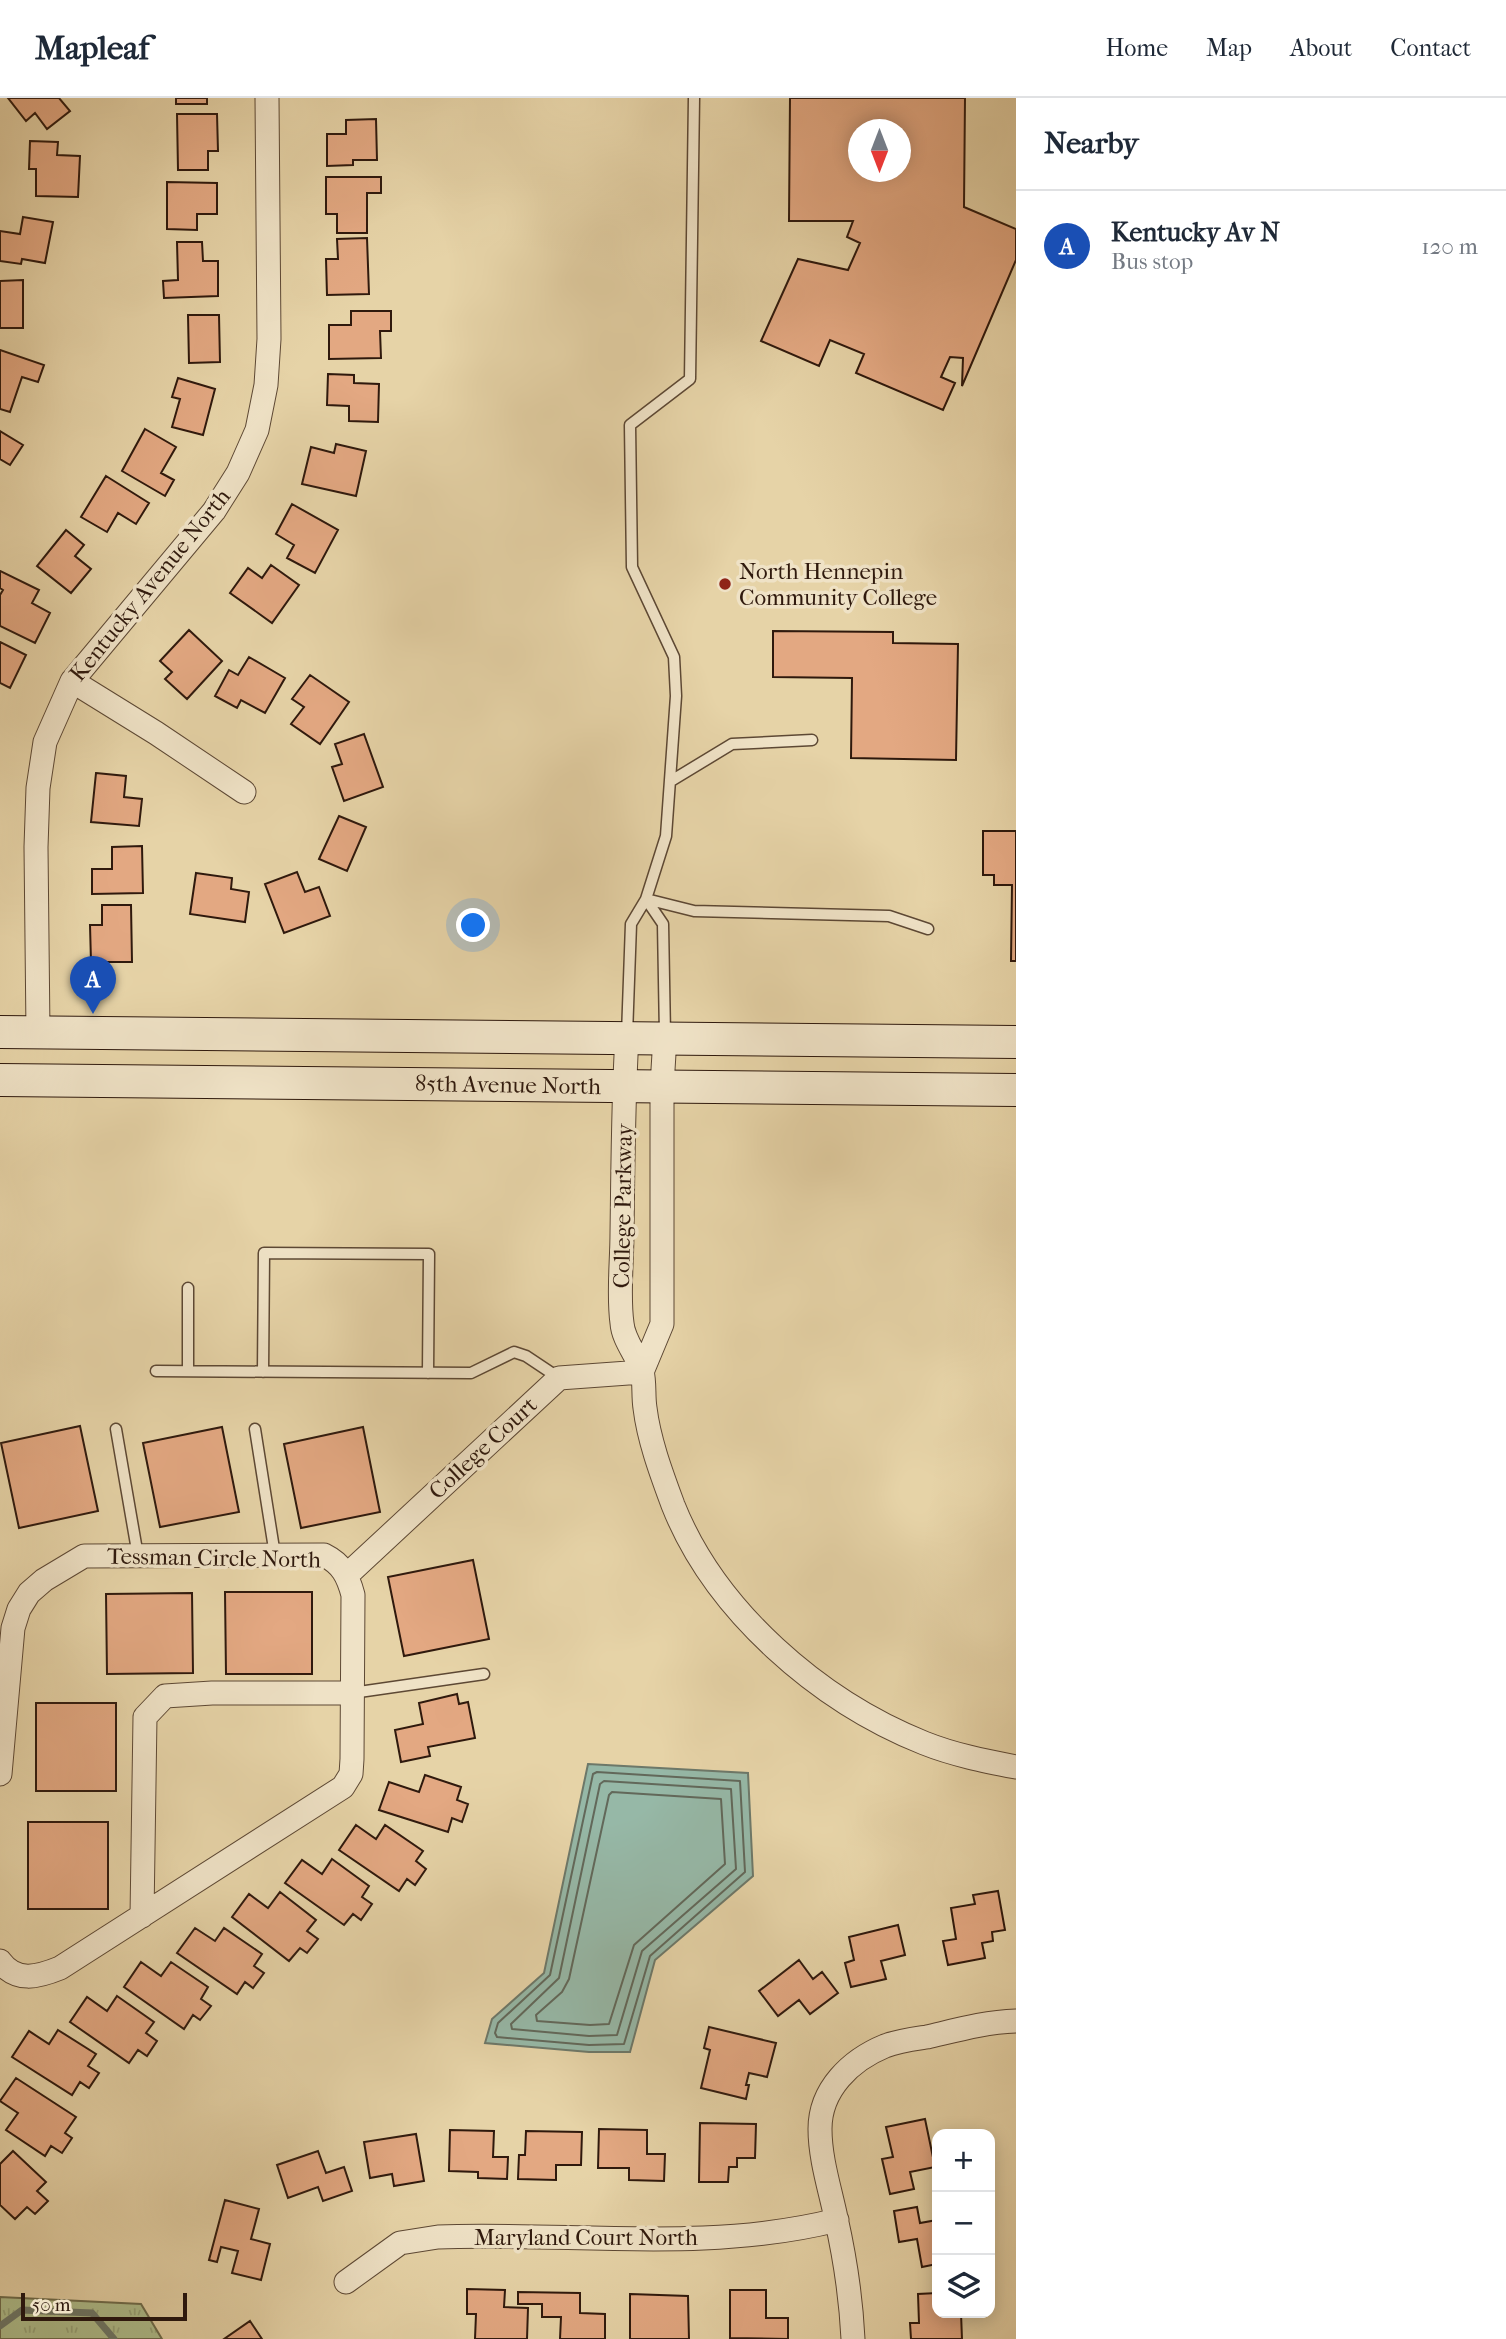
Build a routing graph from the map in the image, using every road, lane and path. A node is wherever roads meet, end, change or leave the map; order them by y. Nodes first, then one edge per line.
1 (267, 98) edge
2 (694, 98) edge
3 (72, 681) junction
4 (812, 740) dead end
5 (671, 781) junction
6 (244, 792) dead end
7 (646, 899) junction
8 (929, 929) dead end
9 (0, 1032) edge
10 (38, 1032) junction
11 (626, 1037) junction
12 (665, 1037) junction
13 (1016, 1042) edge
14 (0, 1080) edge
15 (624, 1086) junction
16 (663, 1086) junction
17 (1016, 1090) edge
18 (188, 1288) dead end
19 (156, 1371) dead end
20 (188, 1371) junction
21 (263, 1372) junction
22 (642, 1372) junction
23 (428, 1373) junction
24 (559, 1378) junction
25 (116, 1429) dead end
26 (255, 1429) dead end
27 (275, 1555) junction
28 (138, 1556) junction
29 (346, 1575) junction
30 (9, 1604) edge
31 (484, 1674) dead end
32 (352, 1693) junction
33 (2, 1730) edge
34 (1016, 1767) edge
35 (0, 1774) edge
36 (142, 1916) junction
37 (2, 1973) edge
38 (1016, 2021) edge
39 (836, 2220) junction
40 (346, 2282) dead end
41 (853, 2339) edge

1 - 3 street, Kentucky Avenue North
2 - 5 lane
3 - 6 street
3 - 10 street, Kentucky Avenue North
4 - 5 lane
5 - 7 lane
7 - 8 lane
7 - 11 lane
7 - 12 lane
9 - 10 main road
10 - 11 main road
11 - 12 main road
11 - 15 street, College Parkway
12 - 13 main road
12 - 16 street, College Parkway
14 - 15 main road, 85th Avenue North
15 - 16 main road, 85th Avenue North
15 - 22 street, College Parkway
16 - 17 main road, 85th Avenue North
16 - 22 street, College Parkway
18 - 20 lane
19 - 20 lane
20 - 21 lane
21 - 23 lane
21 - 23 lane
22 - 24 street
22 - 34 street, College Parkway
23 - 24 lane
24 - 29 street, College Court
25 - 28 lane
26 - 27 lane
27 - 28 street, Tessman Circle North
27 - 29 street, Tessman Circle North
28 - 30 street, Tessman Circle North
29 - 32 street, Tessman Circle North
30 - 33 street, Tessman Circle North
31 - 32 lane
32 - 36 street, Tessman Circle North
32 - 36 street
33 - 35 street, Tessman Circle North
36 - 37 street, Tessman Circle North
38 - 39 street
39 - 40 street, Maryland Court North
39 - 41 street

